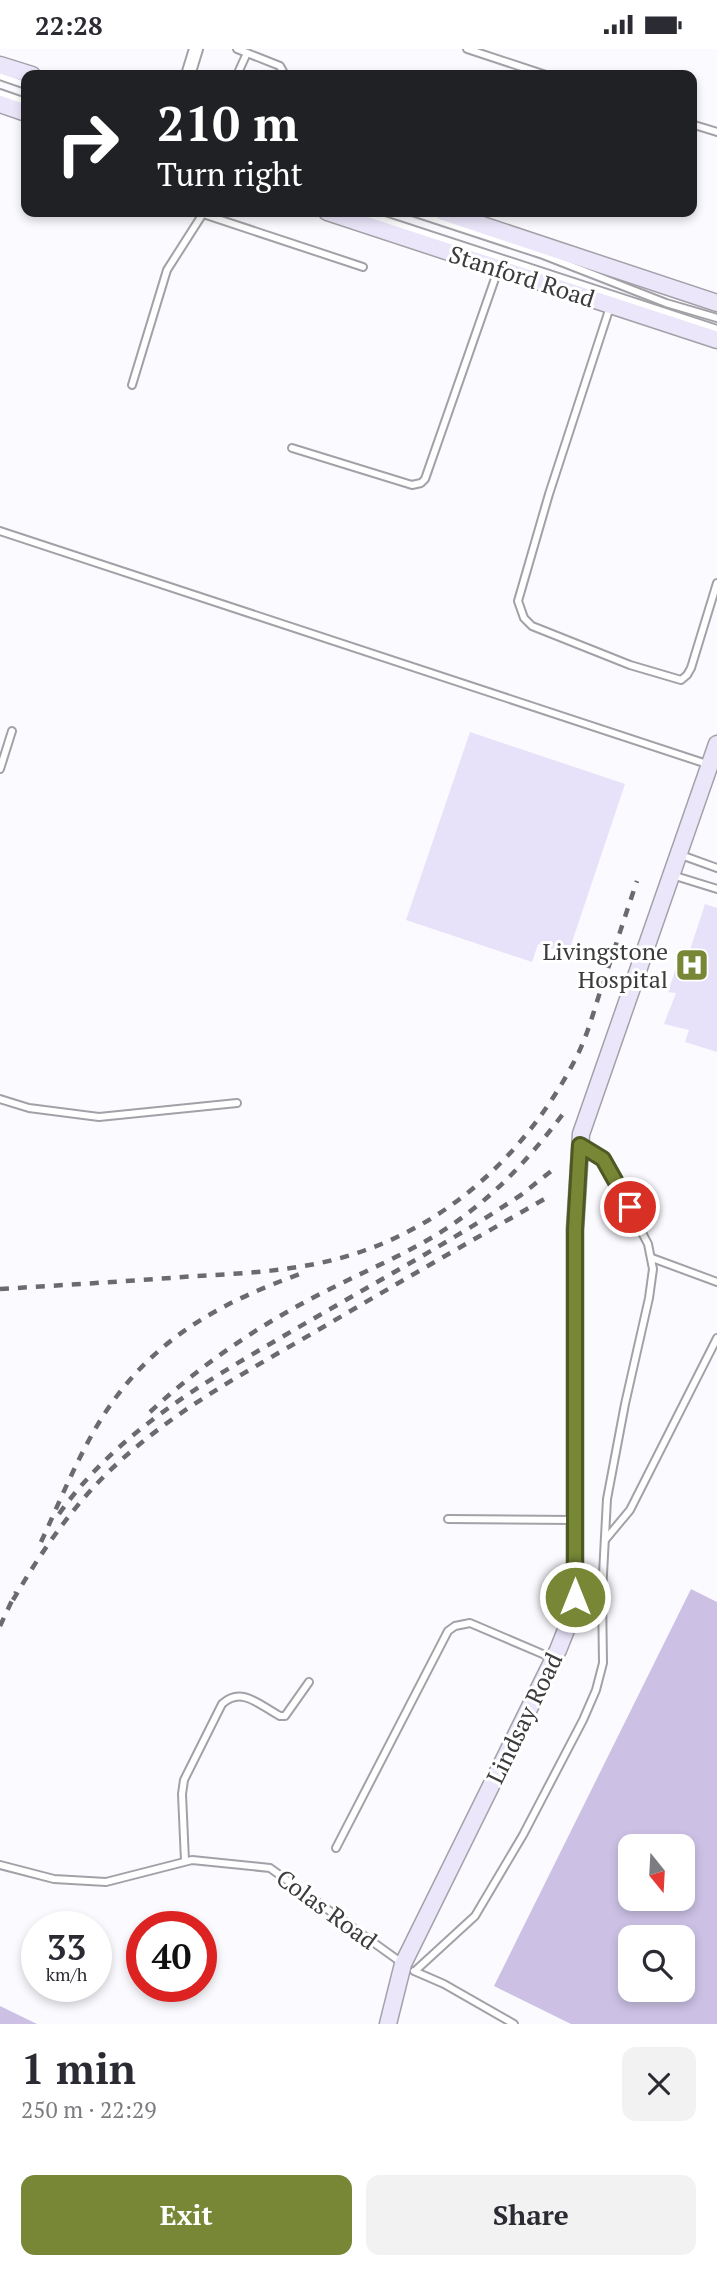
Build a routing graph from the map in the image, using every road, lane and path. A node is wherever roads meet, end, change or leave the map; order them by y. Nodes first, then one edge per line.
1 (196, 49) edge
2 (237, 49) edge
3 (467, 49) edge
4 (247, 53) junction
5 (0, 65) edge
6 (190, 70) edge
7 (239, 70) edge
8 (282, 70) edge
9 (531, 70) edge
10 (21, 72) edge
11 (0, 76) edge
12 (21, 83) edge
13 (0, 93) edge
14 (21, 100) edge
15 (0, 104) edge
16 (21, 111) edge
17 (697, 126) edge
18 (717, 132) edge
19 (201, 217) edge
20 (216, 217) edge
21 (342, 217) edge
22 (375, 217) edge
23 (427, 217) edge
24 (458, 217) edge
25 (363, 267) dead end
26 (499, 268) junction
27 (717, 303) edge
28 (610, 305) junction
29 (717, 318) edge
30 (717, 329) edge
31 (717, 340) edge
32 (132, 385) dead end
33 (292, 448) dead end
34 (0, 531) edge
35 (717, 583) edge
36 (12, 731) dead end
37 (717, 744) edge
38 (710, 765) junction
39 (0, 768) edge
40 (679, 855) junction
41 (717, 868) edge
42 (672, 874) junction
43 (717, 888) edge
44 (0, 1099) edge
45 (237, 1103) dead end
46 (580, 1145) junction
47 (652, 1258) junction
48 (717, 1282) edge
49 (717, 1338) edge
50 (448, 1519) dead end
51 (575, 1520) junction
52 (605, 1540) junction
53 (554, 1658) junction
54 (309, 1682) dead end
55 (336, 1848) dead end
56 (185, 1861) junction
57 (0, 1865) edge
58 (409, 1968) junction
59 (388, 2024) edge
60 (513, 2024) edge

1 - 6 street
2 - 4 lane
3 - 9 lane
4 - 7 lane
4 - 8 lane
5 - 10 street
11 - 12 lane
13 - 14 lane
15 - 16 street
17 - 18 lane
19 - 32 lane
20 - 25 lane
21 - 26 street, Stanford Road
22 - 30 lane
23 - 29 lane
24 - 27 street, Stanford Road
26 - 28 street, Stanford Road
26 - 33 lane
28 - 31 street, Stanford Road
28 - 35 lane
34 - 38 lane
36 - 39 lane
37 - 38 street, Lindsay Road
38 - 40 street, Lindsay Road
40 - 41 lane
40 - 42 street, Lindsay Road
42 - 43 lane
42 - 46 street, Lindsay Road
44 - 45 lane
46 - 47 lane
46 - 51 street, Lindsay Road
47 - 48 lane
47 - 52 lane
49 - 52 lane
50 - 51 lane
51 - 53 street, Lindsay Road
52 - 58 lane
53 - 55 lane
53 - 58 street, Lindsay Road
54 - 56 lane
56 - 57 lane, Colas Road
56 - 58 lane, Colas Road
58 - 59 street, Lindsay Road
58 - 60 lane, Colas Road

